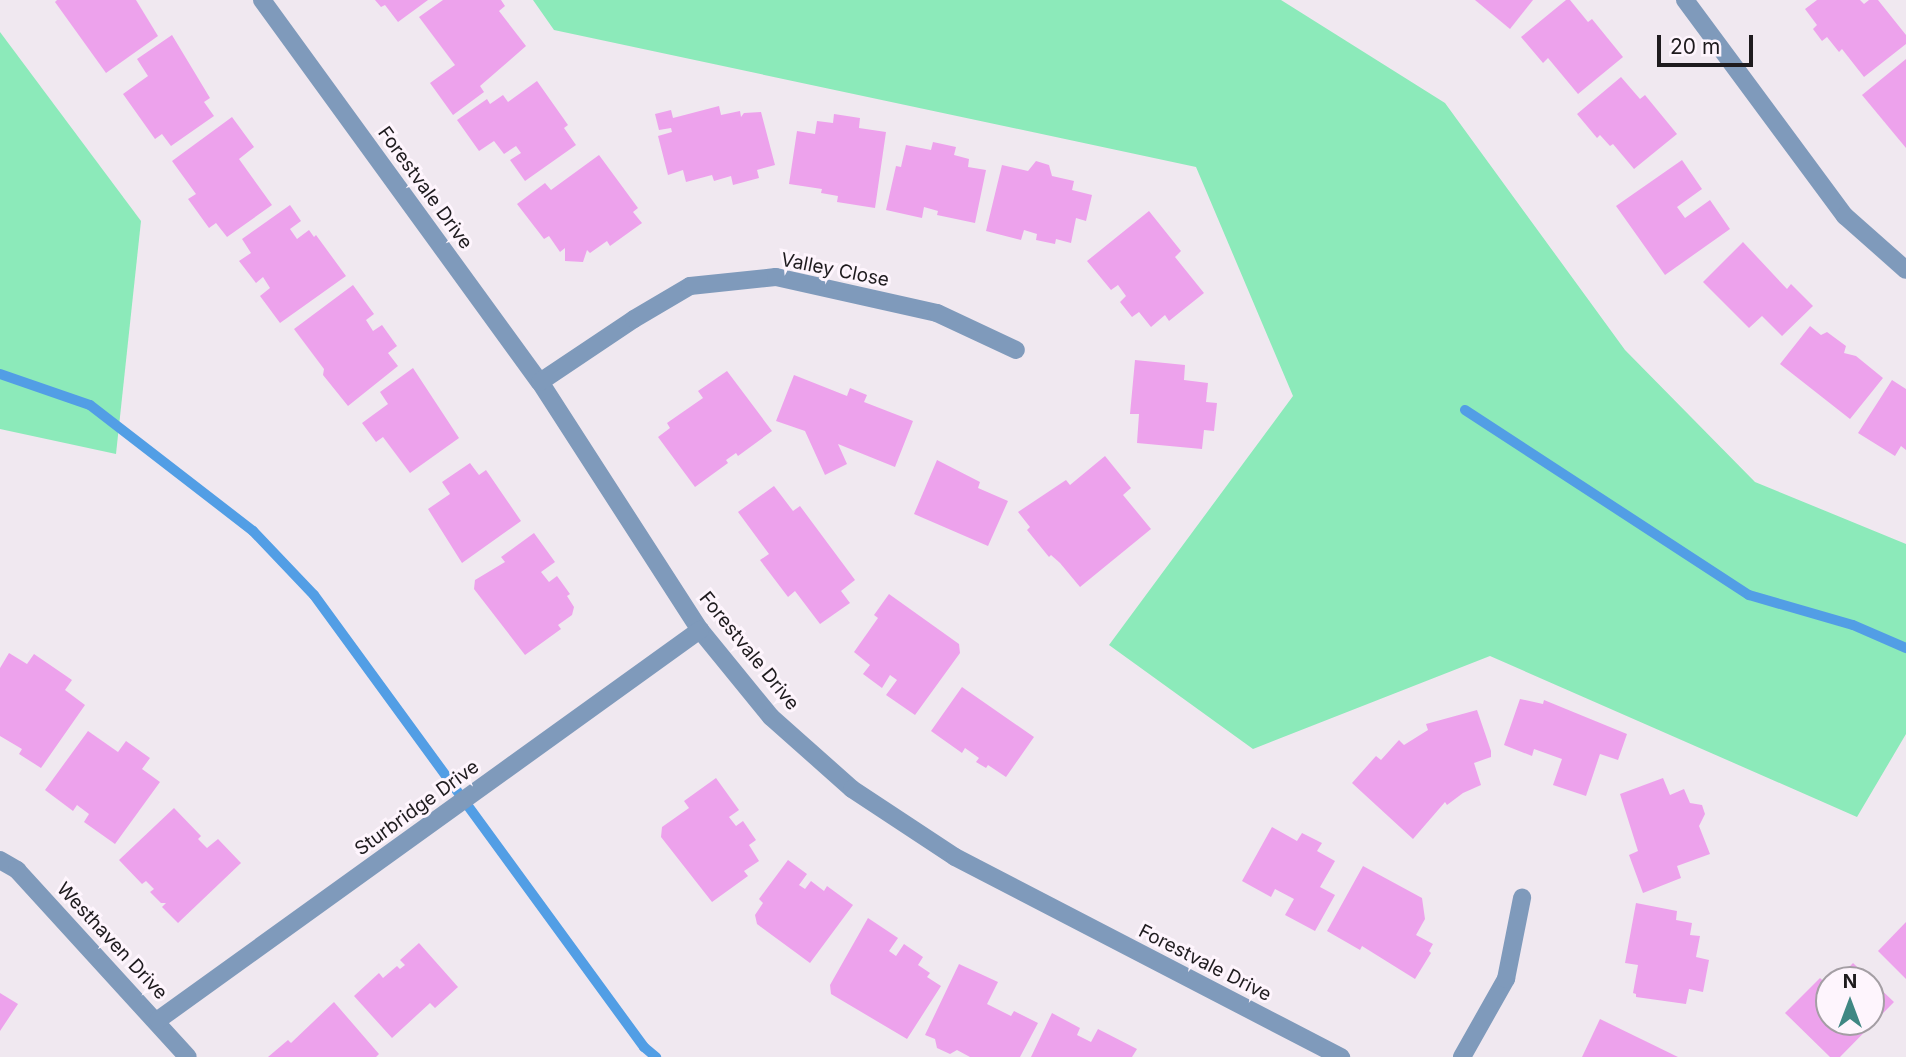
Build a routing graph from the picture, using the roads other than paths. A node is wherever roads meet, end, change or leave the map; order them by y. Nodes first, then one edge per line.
1 (262, 0) edge
2 (1685, 0) edge
3 (1906, 270) edge
4 (1016, 350) dead end
5 (540, 382) junction
6 (701, 631) junction
7 (0, 860) edge
8 (1522, 898) dead end
9 (158, 1020) junction
10 (188, 1057) edge
11 (1340, 1057) edge
12 (1462, 1057) edge

1 - 5 street, Forestvale Drive
2 - 3 street
4 - 5 street, Valley Close
5 - 6 street, Forestvale Drive
6 - 9 street, Sturbridge Drive
6 - 11 street, Forestvale Drive
7 - 9 street, Westhaven Drive
8 - 12 street
9 - 10 street, Westhaven Drive

